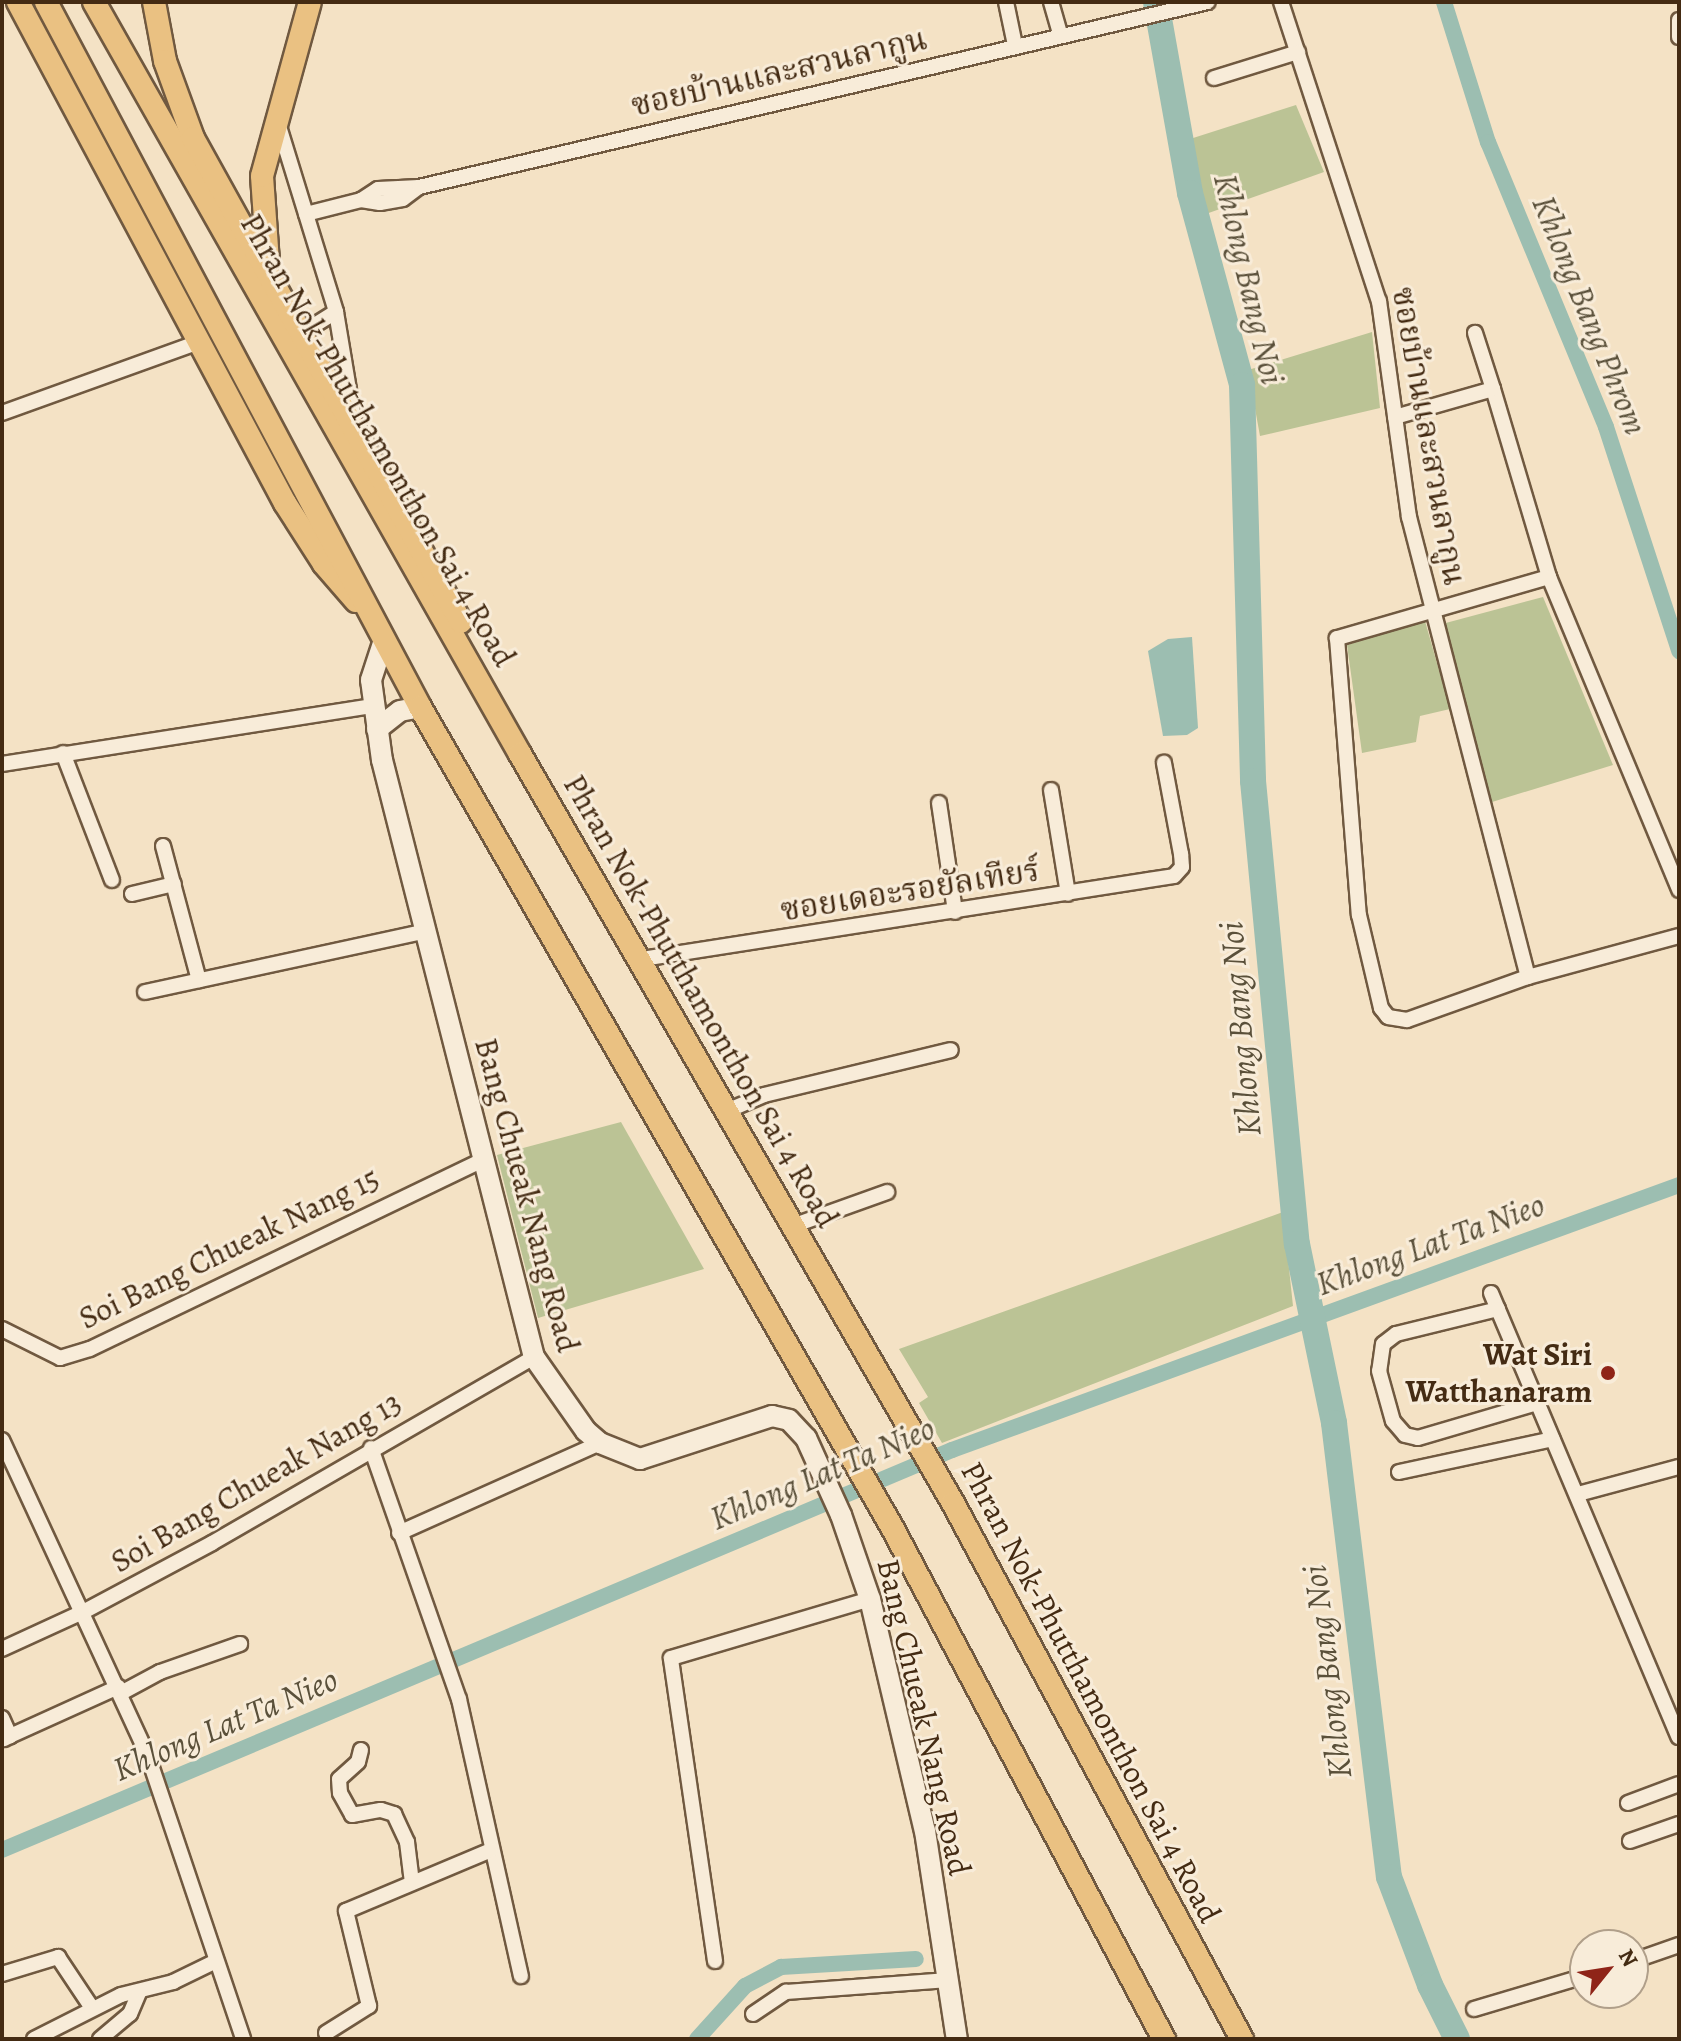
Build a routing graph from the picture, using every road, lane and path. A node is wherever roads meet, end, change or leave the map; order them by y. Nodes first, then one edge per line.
1 (18, 2) edge
2 (46, 2) edge
3 (94, 2) edge
4 (154, 2) edge
5 (1006, 2) edge
6 (1051, 2) edge
7 (1132, 2) edge
8 (1208, 2) edge
9 (1281, 2) edge
10 (315, 3) edge
11 (2, 6) edge
12 (1145, 15) junction
13 (1679, 20) edge
14 (1061, 36) junction
15 (1679, 37) edge
16 (1015, 45) junction
17 (1298, 52) junction
18 (49, 60) junction
19 (1214, 78) dead end
20 (277, 118) junction
21 (306, 214) junction
22 (281, 297) junction
23 (336, 312) junction
24 (302, 333) junction
25 (1475, 333) dead end
26 (199, 342) junction
27 (1493, 389) junction
28 (2, 413) edge
29 (1395, 417) junction
30 (355, 427) junction
31 (1549, 577) junction
32 (1431, 611) junction
33 (369, 612) junction
34 (384, 640) junction
35 (372, 706) junction
36 (420, 707) junction
37 (377, 729) junction
38 (63, 753) junction
39 (520, 754) junction
40 (1164, 763) dead end
41 (2, 764) edge
42 (1051, 790) dead end
43 (939, 803) dead end
44 (163, 846) dead end
45 (112, 880) dead end
46 (174, 884) junction
47 (1679, 890) edge
48 (132, 894) dead end
49 (1068, 894) junction
50 (955, 912) junction
51 (428, 931) junction
52 (1679, 936) edge
53 (642, 959) junction
54 (1528, 977) junction
55 (199, 980) junction
56 (145, 992) dead end
57 (951, 1050) dead end
58 (729, 1110) junction
59 (482, 1160) junction
60 (887, 1192) dead end
61 (795, 1225) junction
62 (1491, 1293) dead end
63 (1498, 1309) junction
64 (2, 1329) edge
65 (534, 1357) junction
66 (1537, 1403) junction
67 (1553, 1439) junction
68 (2, 1441) edge
69 (600, 1443) junction
70 (371, 1448) junction
71 (1679, 1467) edge
72 (1399, 1472) dead end
73 (1578, 1494) junction
74 (399, 1533) junction
75 (870, 1599) junction
76 (83, 1612) junction
77 (240, 1644) dead end
78 (2, 1649) edge
79 (120, 1690) junction
80 (2, 1718) edge
81 (1679, 1737) edge
82 (6, 1738) edge
83 (361, 1750) dead end
84 (1679, 1784) edge
85 (1628, 1803) dead end
86 (1679, 1824) edge
87 (1630, 1841) dead end
88 (491, 1850) junction
89 (412, 1883) junction
90 (1679, 1945) edge
91 (1649, 1955) edge
92 (216, 1961) junction
93 (715, 1961) dead end
94 (2, 1974) edge
95 (521, 1976) dead end
96 (949, 1980) junction
97 (1569, 1981) edge
98 (140, 1991) junction
99 (92, 2008) junction
100 (1474, 2009) dead end
101 (753, 2014) dead end
102 (326, 2033) dead end
103 (1160, 2033) edge
104 (34, 2039) edge
105 (100, 2039) edge
106 (243, 2039) edge
107 (957, 2039) edge
108 (1242, 2039) edge

1 - 18 main road
2 - 33 main road
3 - 39 main road, Phran Nok-Phutthamonthon Sai 4 Road
4 - 22 main road
5 - 16 street
6 - 14 street
7 - 12 street
8 - 12 street, ซอยบ้านและสวนลากูน
9 - 17 street, ซอยบ้านและสวนลากูน
10 - 20 main road
11 - 18 main road
12 - 14 street, ซอยบ้านและสวนลากูน
13 - 15 street
14 - 16 street, ซอยบ้านและสวนลากูน
16 - 21 street, ซอยบ้านและสวนลากูน
17 - 19 street
17 - 29 street, ซอยบ้านและสวนลากูน
18 - 26 main road
20 - 21 street
20 - 22 main road
21 - 23 street
22 - 24 main road
23 - 24 street
23 - 30 street
24 - 30 main road
25 - 27 street
26 - 28 street
26 - 33 main road
27 - 29 street
27 - 31 street
29 - 32 street, ซอยบ้านและสวนลากูน
30 - 39 main road
31 - 32 street
31 - 47 street
32 - 54 street, ซอยบ้านและสวนลากูน
32 - 54 street
33 - 34 main road
34 - 35 street, Bang Chueak Nang Road
34 - 36 main road
35 - 37 street, Bang Chueak Nang Road
35 - 38 street
36 - 37 street
36 - 103 main road
37 - 51 street, Bang Chueak Nang Road
38 - 41 street
38 - 45 street
39 - 53 main road, Phran Nok-Phutthamonthon Sai 4 Road
40 - 49 street, ซอยเดอะรอยัลเทียร์
42 - 49 street
43 - 50 street
44 - 46 street
46 - 48 street
46 - 55 street
49 - 50 street, ซอยเดอะรอยัลเทียร์
50 - 53 street, ซอยเดอะรอยัลเทียร์
51 - 55 street
51 - 59 street, Bang Chueak Nang Road
52 - 54 street
53 - 58 main road, Phran Nok-Phutthamonthon Sai 4 Road
55 - 56 street
57 - 58 street
58 - 61 main road, Phran Nok-Phutthamonthon Sai 4 Road
59 - 64 street, Soi Bang Chueak Nang 15
59 - 65 street, Bang Chueak Nang Road
60 - 61 street
61 - 108 main road, Phran Nok-Phutthamonthon Sai 4 Road
62 - 63 street
63 - 66 street
63 - 66 street
65 - 69 street, Bang Chueak Nang Road
65 - 70 street, Soi Bang Chueak Nang 13
66 - 67 street
67 - 72 street
67 - 73 street
68 - 76 street
69 - 74 street
69 - 75 street, Bang Chueak Nang Road
70 - 74 street
70 - 76 street, Soi Bang Chueak Nang 13
71 - 73 street
73 - 81 street
74 - 88 street
75 - 93 street
75 - 96 street, Bang Chueak Nang Road
76 - 78 street, Soi Bang Chueak Nang 13
76 - 79 street
77 - 79 street
79 - 82 street
79 - 92 street
80 - 82 street
83 - 89 street
84 - 85 street
86 - 87 street
88 - 89 street
88 - 95 street
89 - 102 street
90 - 91 street
92 - 98 street
92 - 106 street
94 - 99 street
96 - 101 street
96 - 107 street, Bang Chueak Nang Road
97 - 100 street
98 - 99 street
98 - 105 street
99 - 104 street

